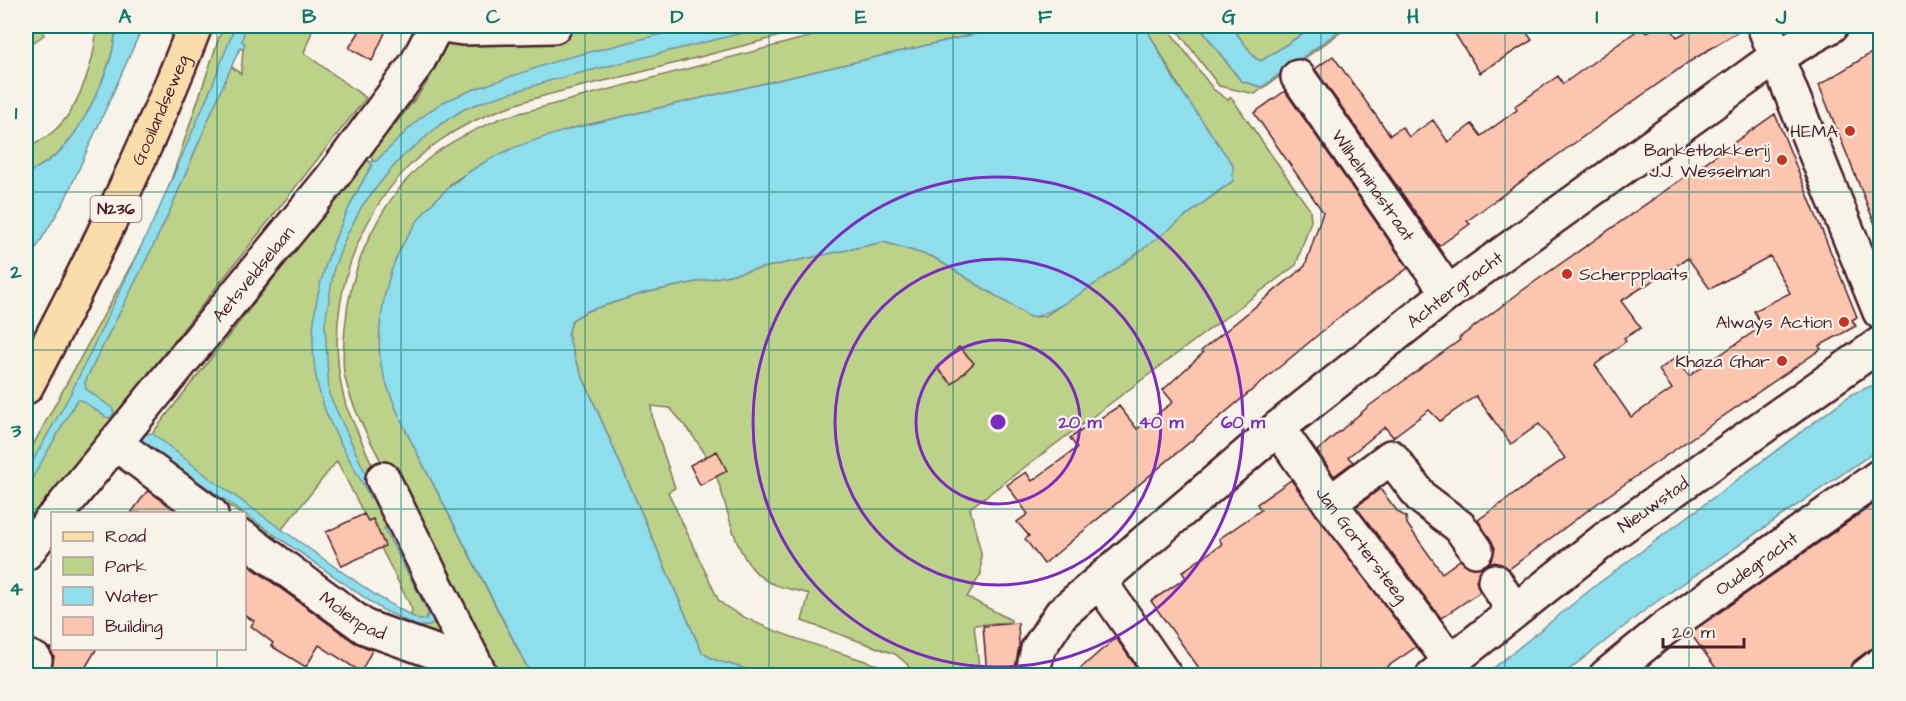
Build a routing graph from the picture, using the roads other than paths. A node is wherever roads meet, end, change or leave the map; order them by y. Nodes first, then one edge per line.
1 (195, 26) edge
2 (436, 26) edge
3 (450, 26) edge
4 (554, 26) edge
5 (1764, 26) edge
6 (1831, 26) edge
7 (1776, 57) junction
8 (1298, 77) dead end
9 (1448, 293) junction
10 (1881, 312) edge
11 (1881, 344) edge
12 (26, 387) edge
13 (1278, 428) junction
14 (115, 443) junction
15 (1881, 476) edge
16 (383, 479) dead end
17 (1330, 503) junction
18 (58, 512) edge
19 (210, 512) edge
20 (51, 520) edge
21 (246, 539) edge
22 (1476, 550) dead end
23 (26, 552) edge
24 (1495, 581) dead end
25 (1100, 582) junction
26 (1514, 610) junction
27 (1881, 665) edge
28 (1441, 668) edge
29 (478, 671) edge
30 (1032, 675) edge
31 (1165, 675) edge
32 (1606, 675) edge
33 (1866, 675) edge

1 - 12 main road, Gooilandseweg / N236
2 - 14 street, Aetsveldselaan
3 - 4 street
5 - 7 street
6 - 7 street, Achtergracht
7 - 9 street, Achtergracht
7 - 10 street
8 - 9 street, Wilhelminastraat
9 - 13 street, Achtergracht
11 - 26 street, Nieuwstad
13 - 17 street, Jan Gortersteeg
13 - 25 street, Achtergracht
14 - 18 street, Aetsveldselaan
14 - 19 street
15 - 32 street, Oudegracht
16 - 29 street, Molenpad
17 - 22 street
17 - 28 street, Jan Gortersteeg
20 - 23 street
21 - 29 street, Molenpad
24 - 26 street
25 - 30 street, Achtergracht
25 - 31 street
26 - 28 street, Nieuwstad
27 - 33 street

